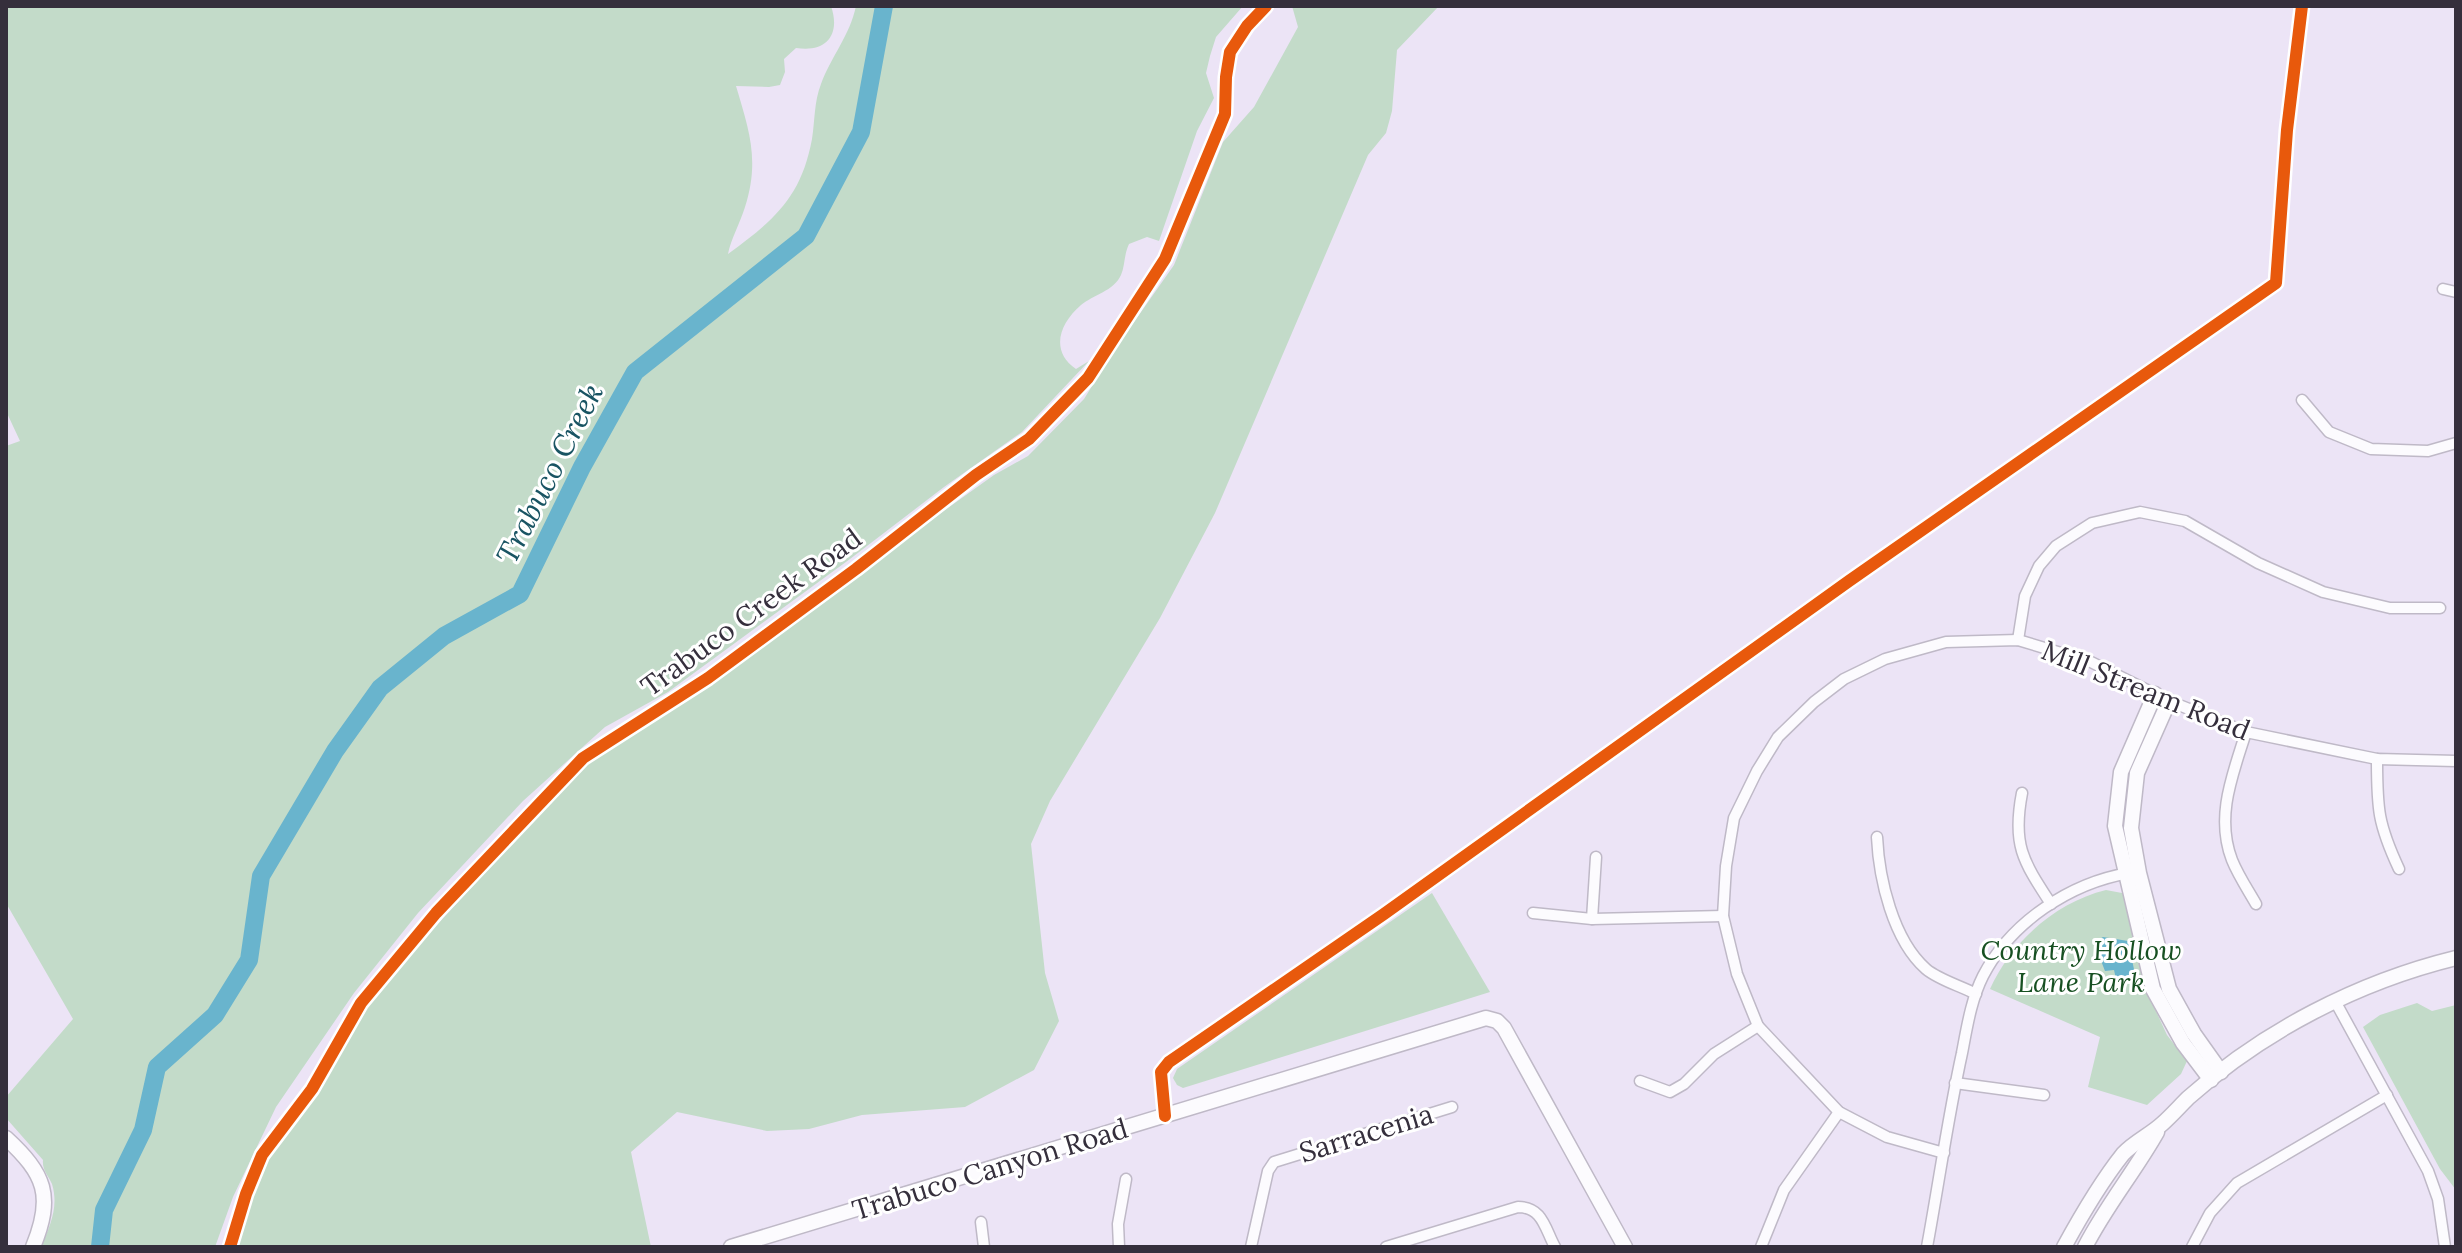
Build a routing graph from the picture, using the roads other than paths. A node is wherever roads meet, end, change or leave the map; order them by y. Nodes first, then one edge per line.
1 (1266, 6) edge
2 (2302, 6) edge
3 (2443, 289) dead end
4 (2456, 292) edge
5 (2302, 400) dead end
6 (2456, 443) edge
7 (2440, 608) dead end
8 (2018, 640) junction
9 (2155, 694) junction
10 (2169, 701) junction
11 (2246, 732) junction
12 (2377, 759) junction
13 (2456, 761) edge
14 (2022, 793) dead end
15 (1877, 837) dead end
16 (1596, 857) dead end
17 (2399, 869) dead end
18 (2132, 873) junction
19 (2051, 904) junction
20 (2256, 904) dead end
21 (1533, 913) dead end
22 (1723, 916) junction
23 (1592, 919) junction
24 (2456, 958) edge
25 (1976, 994) junction
26 (2335, 1001) junction
27 (1758, 1026) junction
28 (2216, 1076) junction
29 (1640, 1081) dead end
30 (1955, 1083) junction
31 (2044, 1095) dead end
32 (2387, 1095) junction
33 (1452, 1107) dead end
34 (1839, 1112) junction
35 (1165, 1116) junction
36 (2162, 1124) junction
37 (6, 1138) edge
38 (1944, 1153) junction
39 (1126, 1179) dead end
40 (981, 1222) dead end
41 (33, 1247) edge
42 (230, 1247) edge
43 (731, 1247) edge
44 (984, 1247) edge
45 (1119, 1247) edge
46 (1251, 1247) edge
47 (1386, 1247) edge
48 (1555, 1247) edge
49 (1625, 1247) edge
50 (1761, 1247) edge
51 (1927, 1247) edge
52 (2064, 1247) edge
53 (2085, 1247) edge
54 (2192, 1247) edge
55 (2445, 1247) edge

1 - 42 street, Trabuco Creek Road
2 - 35 street
3 - 4 street
5 - 6 street
7 - 8 street
8 - 9 street, Mill Stream Road
8 - 22 street, Mill Stream Road
9 - 10 street, Mill Stream Road
9 - 18 street
10 - 11 street, Mill Stream Road
10 - 18 street
11 - 12 street, Mill Stream Road
11 - 20 street
12 - 13 street, Mill Stream Road
12 - 17 street
14 - 19 street
15 - 25 street
16 - 23 street
18 - 19 street
18 - 28 street
19 - 25 street
21 - 23 street
22 - 23 street
22 - 27 street, Mill Stream Road
24 - 26 street
25 - 30 street
26 - 28 street
26 - 32 street
27 - 29 street
27 - 34 street, Mill Stream Road
28 - 36 street
30 - 31 street
30 - 38 street
32 - 54 street
32 - 55 street
33 - 46 street, Sarracenia
34 - 38 street, Mill Stream Road
34 - 50 street
35 - 43 street, Trabuco Canyon Road
35 - 49 street, Trabuco Canyon Road
36 - 52 street
36 - 53 street
37 - 41 street
38 - 51 street
39 - 45 street
40 - 44 street
47 - 48 street

